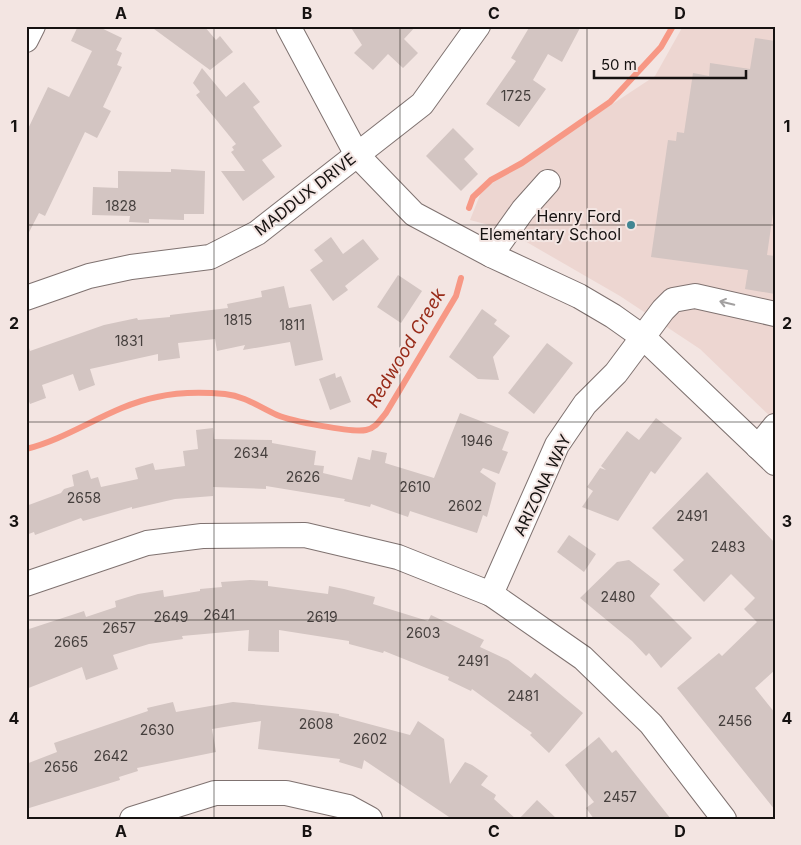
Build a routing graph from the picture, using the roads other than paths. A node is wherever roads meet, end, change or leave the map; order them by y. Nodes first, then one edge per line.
1 (33, 26) edge
2 (288, 26) edge
3 (478, 26) edge
4 (26, 40) edge
5 (357, 155) junction
6 (548, 182) dead end
7 (491, 256) junction
8 (26, 298) edge
9 (775, 314) edge
10 (644, 338) junction
11 (775, 426) edge
12 (766, 455) edge
13 (26, 584) edge
14 (491, 594) junction
15 (132, 819) edge
16 (370, 819) edge
17 (724, 819) edge

1 - 4 street
2 - 5 street
3 - 5 street, MADDUX DRIVE
5 - 7 street
5 - 8 street, MADDUX DRIVE
6 - 7 street
7 - 10 street
9 -> 10 street, ARIZONA WAY
10 - 12 street
10 - 14 street, ARIZONA WAY
11 - 12 street
13 - 14 street
14 - 17 street
15 - 16 street

